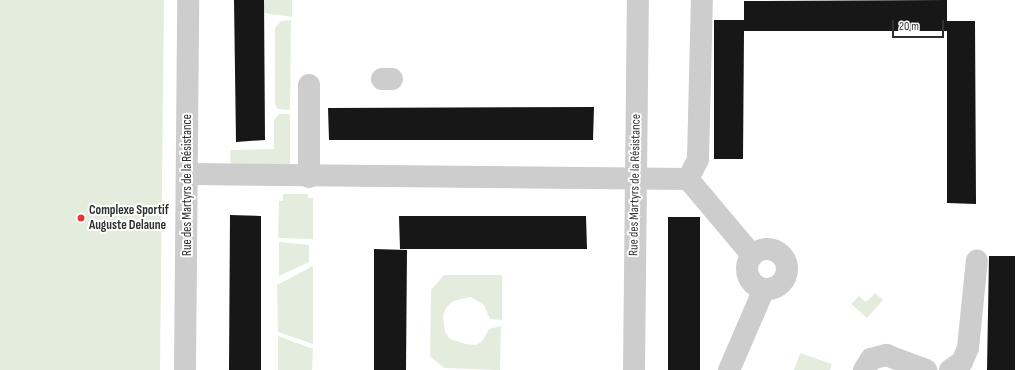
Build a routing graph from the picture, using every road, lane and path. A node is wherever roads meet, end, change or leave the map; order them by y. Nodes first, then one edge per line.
1 (188, 0) edge
2 (638, 0) edge
3 (702, 0) edge
4 (309, 85) dead end
5 (187, 174) junction
6 (309, 177) junction
7 (634, 178) junction
8 (688, 179) junction
9 (752, 255) junction
10 (977, 260) dead end
11 (764, 289) junction
12 (185, 370) edge
13 (634, 370) edge
14 (729, 370) edge
15 (864, 370) edge
16 (926, 370) edge
17 (950, 370) edge

1 - 5 street, Rue des Martyrs de la Résistance
2 - 7 street, Rue des Martyrs de la Résistance
3 - 8 street
4 - 6 street
5 - 6 street
5 - 12 street, Rue des Martyrs de la Résistance
6 - 7 street
7 - 8 street
7 - 13 street, Rue des Martyrs de la Résistance
8 - 9 street
9 - 11 street
9 - 11 street
10 - 17 street
11 - 14 street
15 - 16 street

